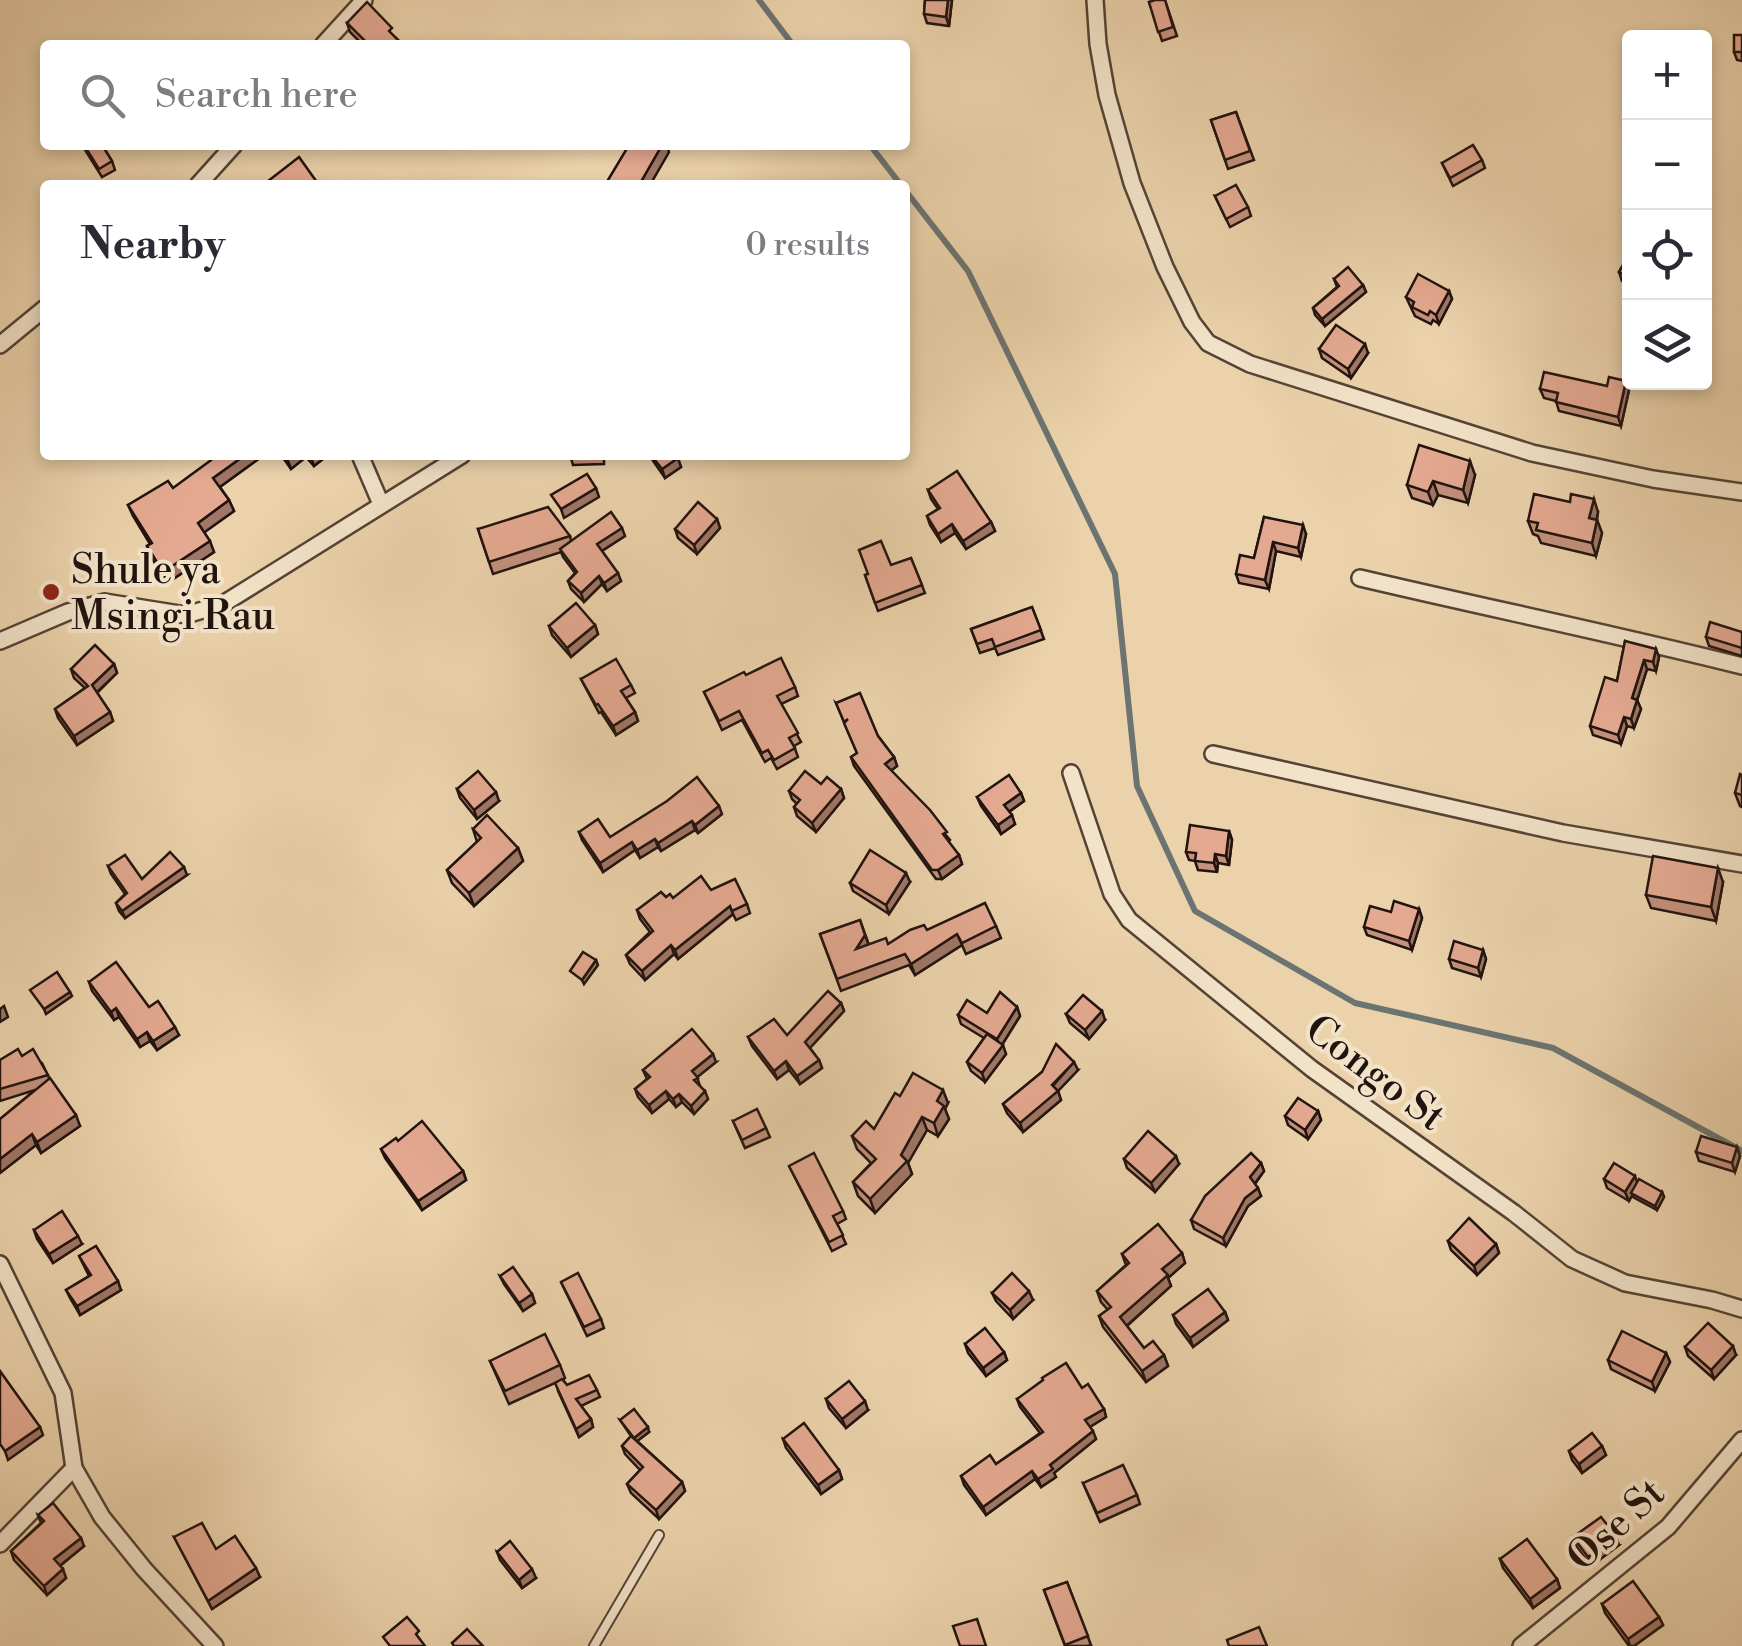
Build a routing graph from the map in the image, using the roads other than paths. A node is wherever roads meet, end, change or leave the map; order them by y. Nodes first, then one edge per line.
1 (364, 0) edge
2 (1095, 0) edge
3 (328, 40) edge
4 (230, 150) edge
5 (205, 180) edge
6 (40, 312) edge
7 (0, 345) edge
8 (362, 460) edge
9 (454, 460) edge
10 (1742, 492) edge
11 (381, 504) junction
12 (1360, 578) dead end
13 (0, 641) edge
14 (1742, 666) edge
15 (1213, 754) dead end
16 (1071, 773) dead end
17 (1742, 864) edge
18 (0, 1264) edge
19 (1742, 1309) edge
20 (1742, 1440) edge
21 (74, 1468) junction
22 (659, 1535) dead end
23 (0, 1544) edge
24 (215, 1646) edge
25 (594, 1646) edge
26 (1522, 1646) edge

1 - 3 street
2 - 10 street
4 - 5 street
6 - 7 street
8 - 11 street
9 - 11 street
11 - 13 street
12 - 14 street
15 - 17 street
16 - 19 street, Congo St
18 - 21 street
20 - 26 street, Ose St
21 - 23 street
21 - 24 street
22 - 25 lane

